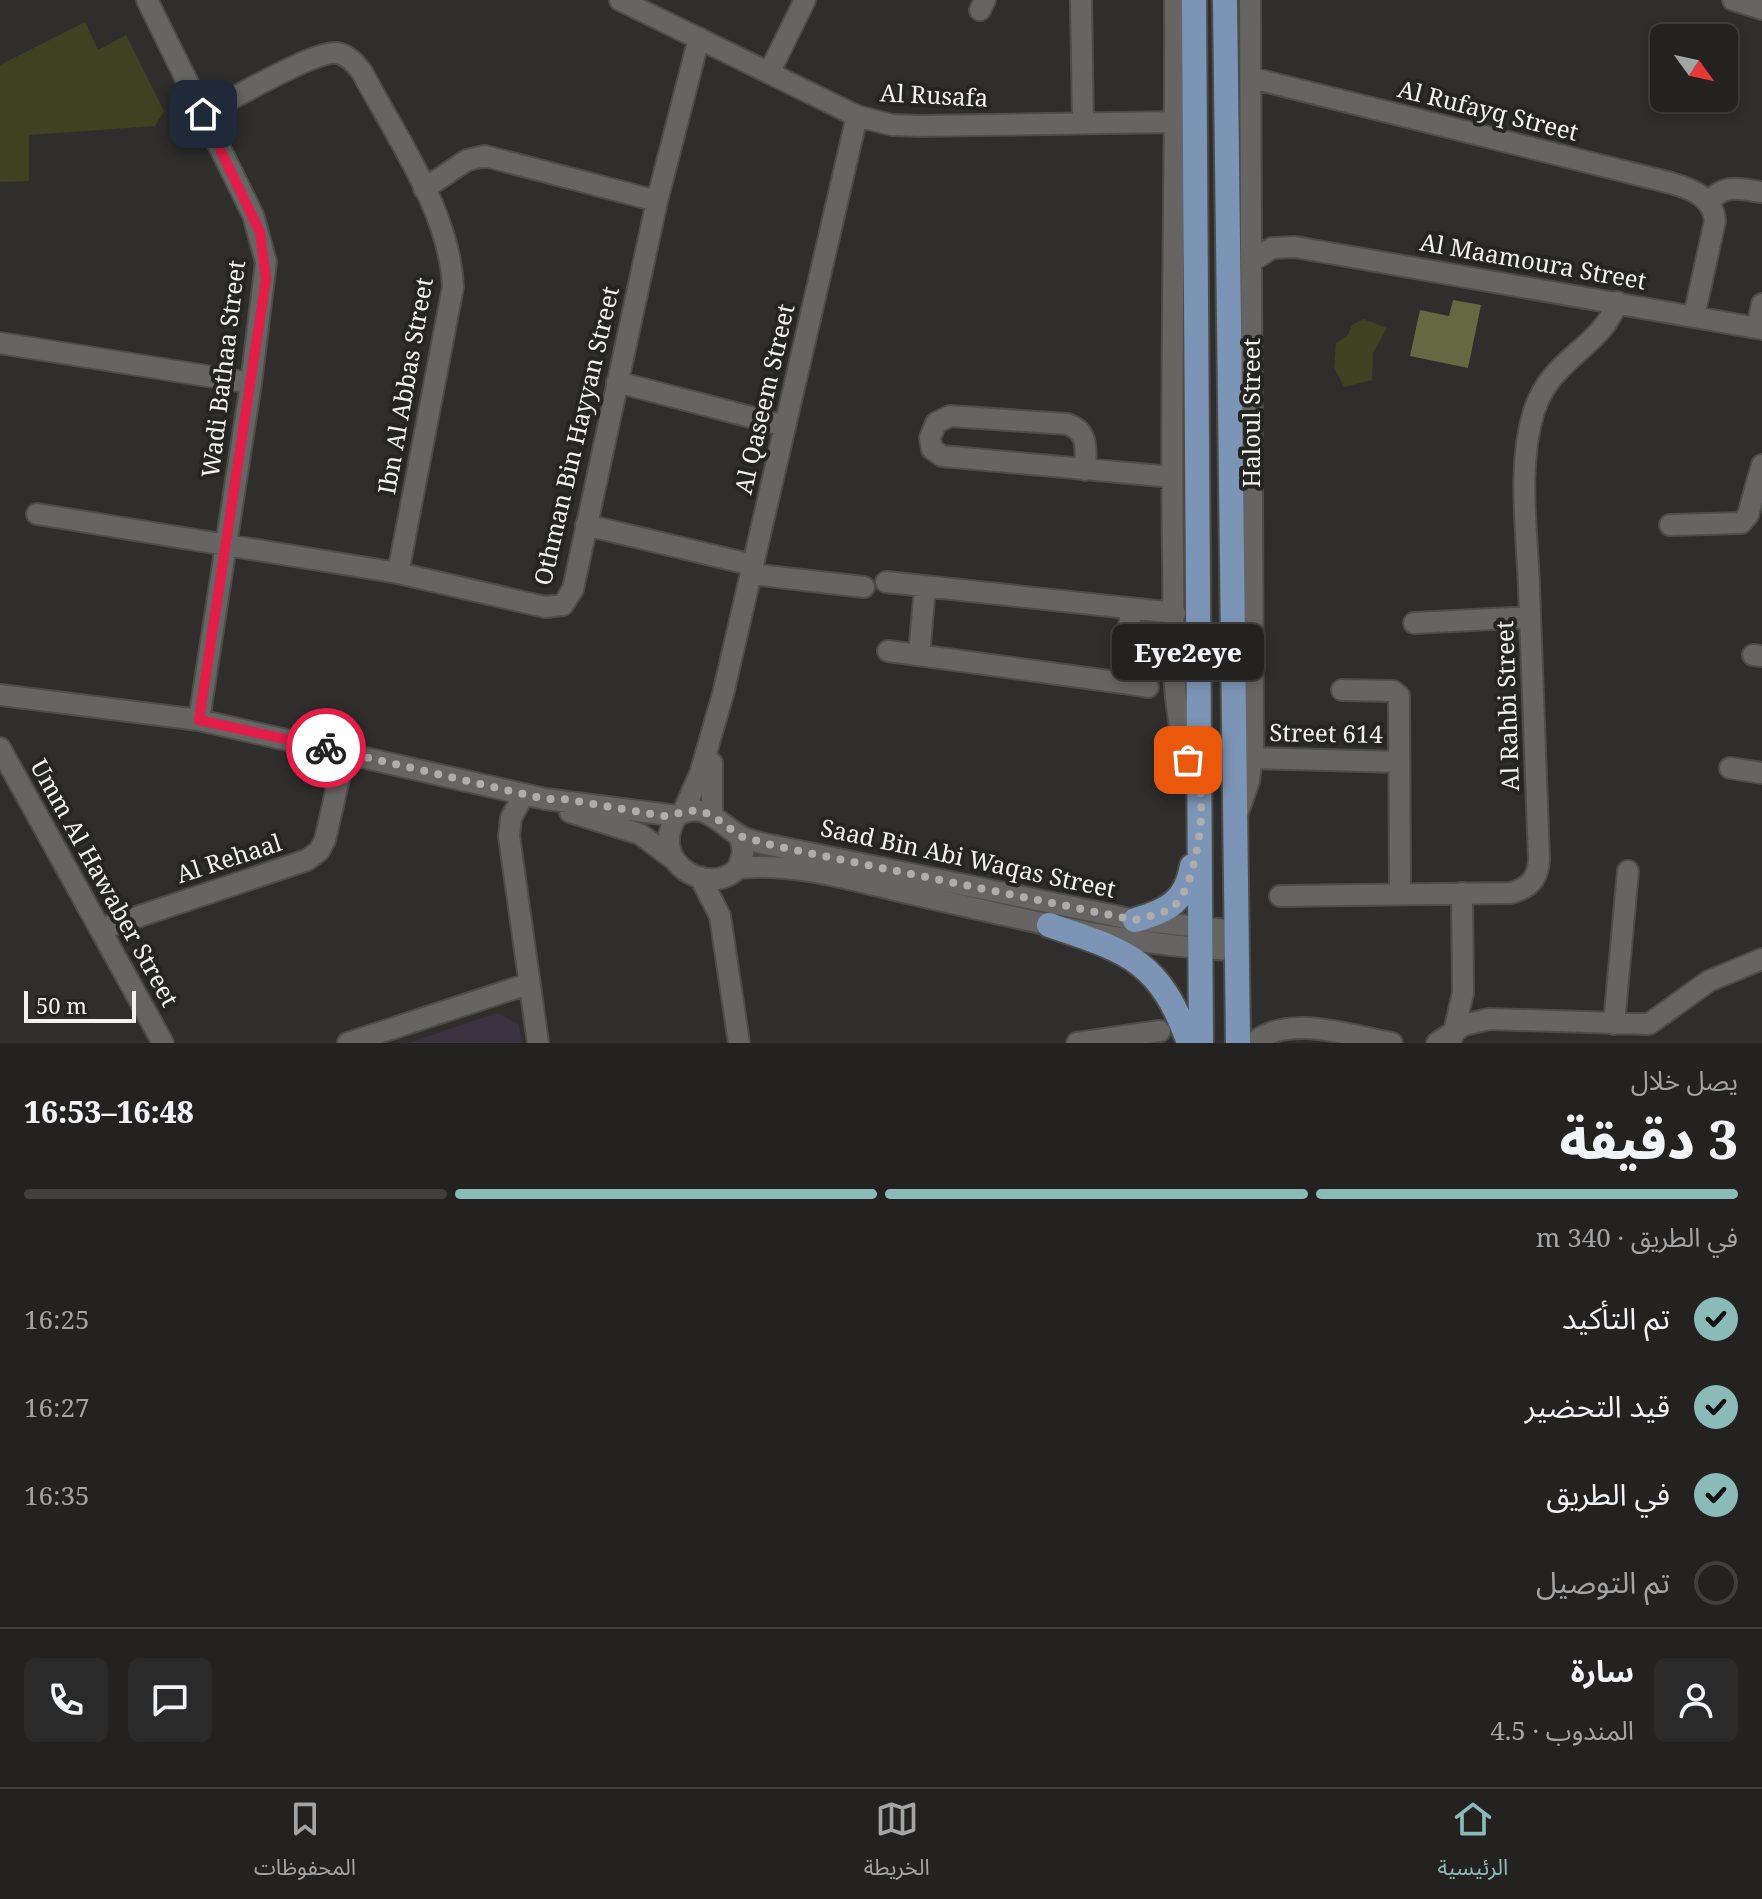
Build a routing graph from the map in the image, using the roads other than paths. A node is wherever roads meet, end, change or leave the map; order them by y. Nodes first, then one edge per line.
1 (147, 0) edge
2 (805, 0) edge
3 (1081, 0) edge
4 (1175, 0) edge
5 (1194, 0) edge
6 (1225, 0) edge
7 (1250, 0) edge
8 (1733, 0) edge
9 (624, 1) edge
10 (1762, 9) edge
11 (699, 38) junction
12 (769, 73) junction
13 (1252, 78) junction
14 (203, 114) junction
15 (857, 116) junction
16 (1176, 122) junction
17 (1083, 123) junction
18 (424, 189) junction
19 (1762, 192) edge
20 (657, 201) junction
21 (1709, 202) junction
22 (1252, 221) junction
23 (1295, 247) junction
24 (1252, 261) junction
25 (1617, 302) junction
26 (1762, 304) edge
27 (1694, 316) junction
28 (1760, 328) edge
29 (0, 343) edge
30 (617, 382) junction
31 (251, 383) junction
32 (785, 426) junction
33 (1762, 465) edge
34 (1085, 470) junction
35 (1172, 477) junction
36 (37, 514) dead end
37 (586, 525) junction
38 (1670, 525) dead end
39 (226, 544) junction
40 (752, 570) junction
41 (398, 573) junction
42 (886, 582) dead end
43 (864, 587) dead end
44 (925, 587) junction
45 (1131, 609) junction
46 (1175, 613) junction
47 (1530, 617) junction
48 (1414, 623) dead end
49 (1128, 635) junction
50 (1176, 639) junction
51 (888, 651) dead end
52 (919, 655) junction
53 (1123, 683) junction
54 (1148, 687) dead end
55 (1342, 690) dead end
56 (723, 694) junction
57 (0, 695) edge
58 (199, 720) junction
59 (0, 748) edge
60 (345, 752) junction
61 (1253, 758) junction
62 (1399, 762) junction
63 (1730, 768) dead end
64 (1762, 773) edge
65 (1200, 787) junction
66 (524, 794) junction
67 (545, 799) junction
68 (680, 814) junction
69 (712, 815) junction
70 (1201, 816) junction
71 (1234, 822) junction
72 (740, 836) junction
73 (672, 858) junction
74 (737, 870) junction
75 (1628, 871) dead end
76 (700, 877) junction
77 (1462, 893) junction
78 (1400, 894) junction
79 (1280, 896) dead end
80 (1135, 920) junction
81 (1049, 925) junction
82 (101, 929) junction
83 (723, 930) junction
84 (1200, 939) junction
85 (1235, 940) junction
86 (1762, 959) edge
87 (528, 984) junction
88 (1614, 1024) junction
89 (1160, 1031) dead end
90 (1287, 1035) edge
91 (1448, 1039) edge
92 (163, 1043) edge
93 (348, 1043) edge
94 (538, 1043) edge
95 (739, 1043) edge
96 (1077, 1043) edge
97 (1189, 1043) edge
98 (1201, 1043) edge
99 (1238, 1043) edge
100 (1253, 1043) edge
101 (1392, 1043) edge

1 - 14 street, Wadi Bathaa Street
2 - 12 street
3 - 17 street
4 - 16 street
5 - 65 main road
6 - 71 main road, Haloul Street
7 - 13 street, Haloul Street
8 - 10 street
9 - 11 street, Al Rusafa
11 - 12 street, Al Rusafa
11 - 20 street, Othman Bin Hayyan Street
12 - 15 street, Al Rusafa
13 - 21 street, Al Rufayq Street
13 - 22 street, Haloul Street
14 - 18 street, Ibn Al Abbas Street
14 - 31 street, Wadi Bathaa Street
15 - 17 street, Al Rusafa
15 - 32 street, Al Qaseem Street
16 - 17 street, Al Rusafa
16 - 35 street
18 - 20 street
18 - 41 street, Ibn Al Abbas Street
19 - 21 street
20 - 30 street, Othman Bin Hayyan Street
21 - 27 street
22 - 23 street, Al Maamoura Street
22 - 24 street, Haloul Street
23 - 24 street, Al Maamoura Street
23 - 25 street, Al Maamoura Street
24 - 61 street, Haloul Street
25 - 27 street, Al Maamoura Street
25 - 47 street, Al Rahbi Street
26 - 28 street
27 - 28 street, Al Maamoura Street
29 - 31 street
30 - 32 street
30 - 37 street, Othman Bin Hayyan Street
31 - 39 street, Wadi Bathaa Street
32 - 40 street, Al Qaseem Street
33 - 38 street
34 - 34 street
34 - 35 street
35 - 46 street
36 - 39 street, Othman Bin Hayyan Street
37 - 40 street
37 - 41 street, Othman Bin Hayyan Street
39 - 41 street, Othman Bin Hayyan Street
39 - 58 street, Wadi Bathaa Street
40 - 43 street
40 - 56 street, Al Qaseem Street
42 - 44 street
44 - 45 street
44 - 52 street
45 - 46 street
45 - 49 street
46 - 50 street
47 - 48 street
47 - 77 street, Al Rahbi Street
49 - 50 street
49 - 53 street
50 - 65 street
51 - 52 street
52 - 53 street
53 - 54 street
55 - 62 street, Street 614
56 - 68 street, Al Qaseem Street
56 - 69 street, Al Qaseem Street
57 - 58 street
58 - 60 street
59 - 82 street, Umm Al Hawaber Street
60 - 66 street
60 - 82 street, Al Rehaal
61 - 62 street, Street 614
61 - 71 street, Haloul Street
62 - 78 street, Street 614
63 - 64 street
65 - 70 main road
66 - 67 street
66 - 87 street
67 - 68 street
67 - 73 street
68 - 69 street
68 - 73 street
69 - 72 street
70 - 80 main road
70 - 84 main road
71 - 85 main road, Haloul Street
72 - 74 street
72 - 80 street, Saad Bin Abi Waqas Street
73 - 76 street
74 - 76 street
74 - 81 street, Saad Bin Abi Waqas Street
74 - 83 street
75 - 88 street
76 - 83 street
77 - 78 street, Al Rahbi Street
77 - 91 street
78 - 79 street, Al Rahbi Street
80 - 84 street, Saad Bin Abi Waqas Street
81 - 84 street, Saad Bin Abi Waqas Street
81 - 97 main road
82 - 92 street, Umm Al Hawaber Street
83 - 95 street
84 - 85 street, Saad Bin Abi Waqas Street
84 - 98 main road
85 - 99 main road, Haloul Street
86 - 88 street
87 - 93 street
87 - 94 street
88 - 91 street
89 - 96 street
90 - 100 street
90 - 101 street

